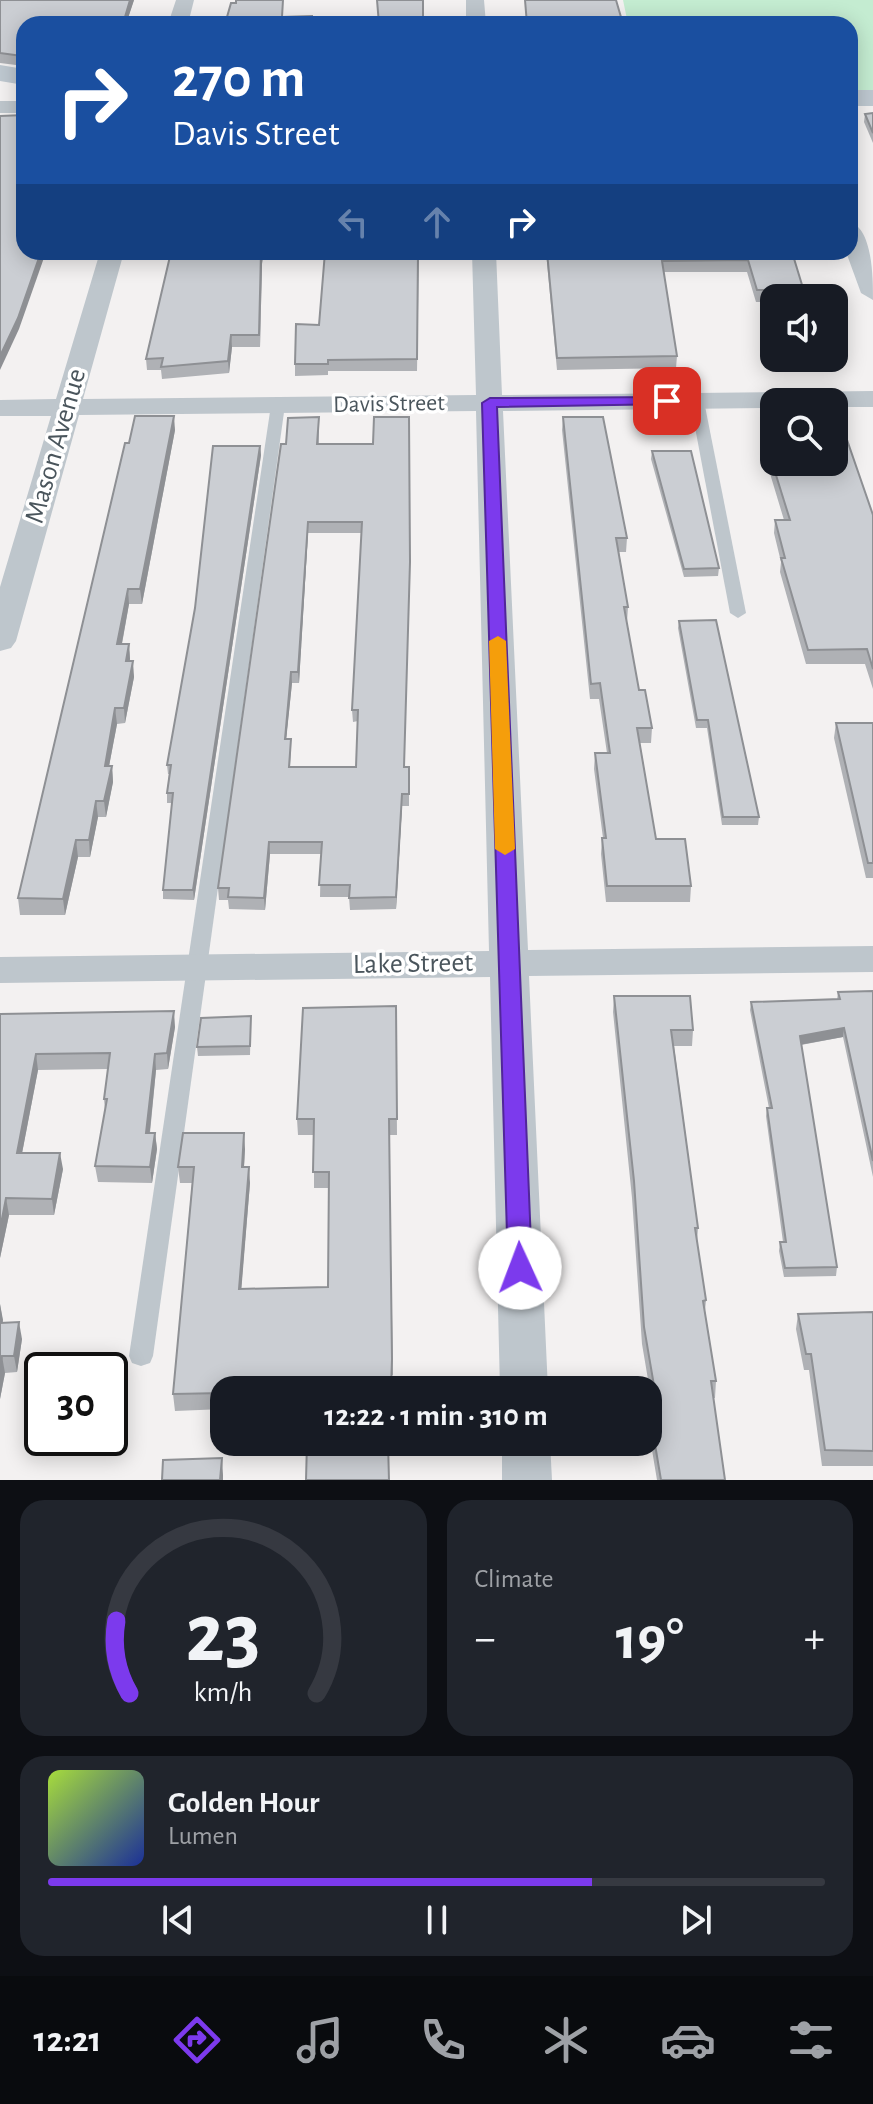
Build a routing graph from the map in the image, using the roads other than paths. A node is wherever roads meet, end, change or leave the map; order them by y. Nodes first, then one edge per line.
1 (858, 251) edge
2 (110, 260) edge
3 (484, 260) edge
4 (873, 293) edge
5 (873, 399) edge
6 (697, 401) junction
7 (490, 403) junction
8 (278, 405) junction
9 (67, 407) junction
10 (0, 408) edge
11 (738, 613) dead end
12 (0, 641) edge
13 (873, 959) edge
14 (509, 963) junction
15 (197, 967) junction
16 (0, 970) edge
17 (141, 1356) dead end
18 (524, 1376) edge
19 (526, 1456) edge
20 (527, 1480) edge

1 - 4 street
2 - 9 street, Mason Avenue
3 - 7 street
5 - 6 street, Davis Street
6 - 7 street, Davis Street
6 - 11 lane
7 - 8 street, Davis Street
7 - 14 street
8 - 9 street, Davis Street
8 - 15 lane
9 - 10 street, Davis Street
9 - 12 street, Mason Avenue
13 - 14 street, Lake Street
14 - 15 street, Lake Street
14 - 18 street
15 - 16 street, Lake Street
15 - 17 lane
19 - 20 street

